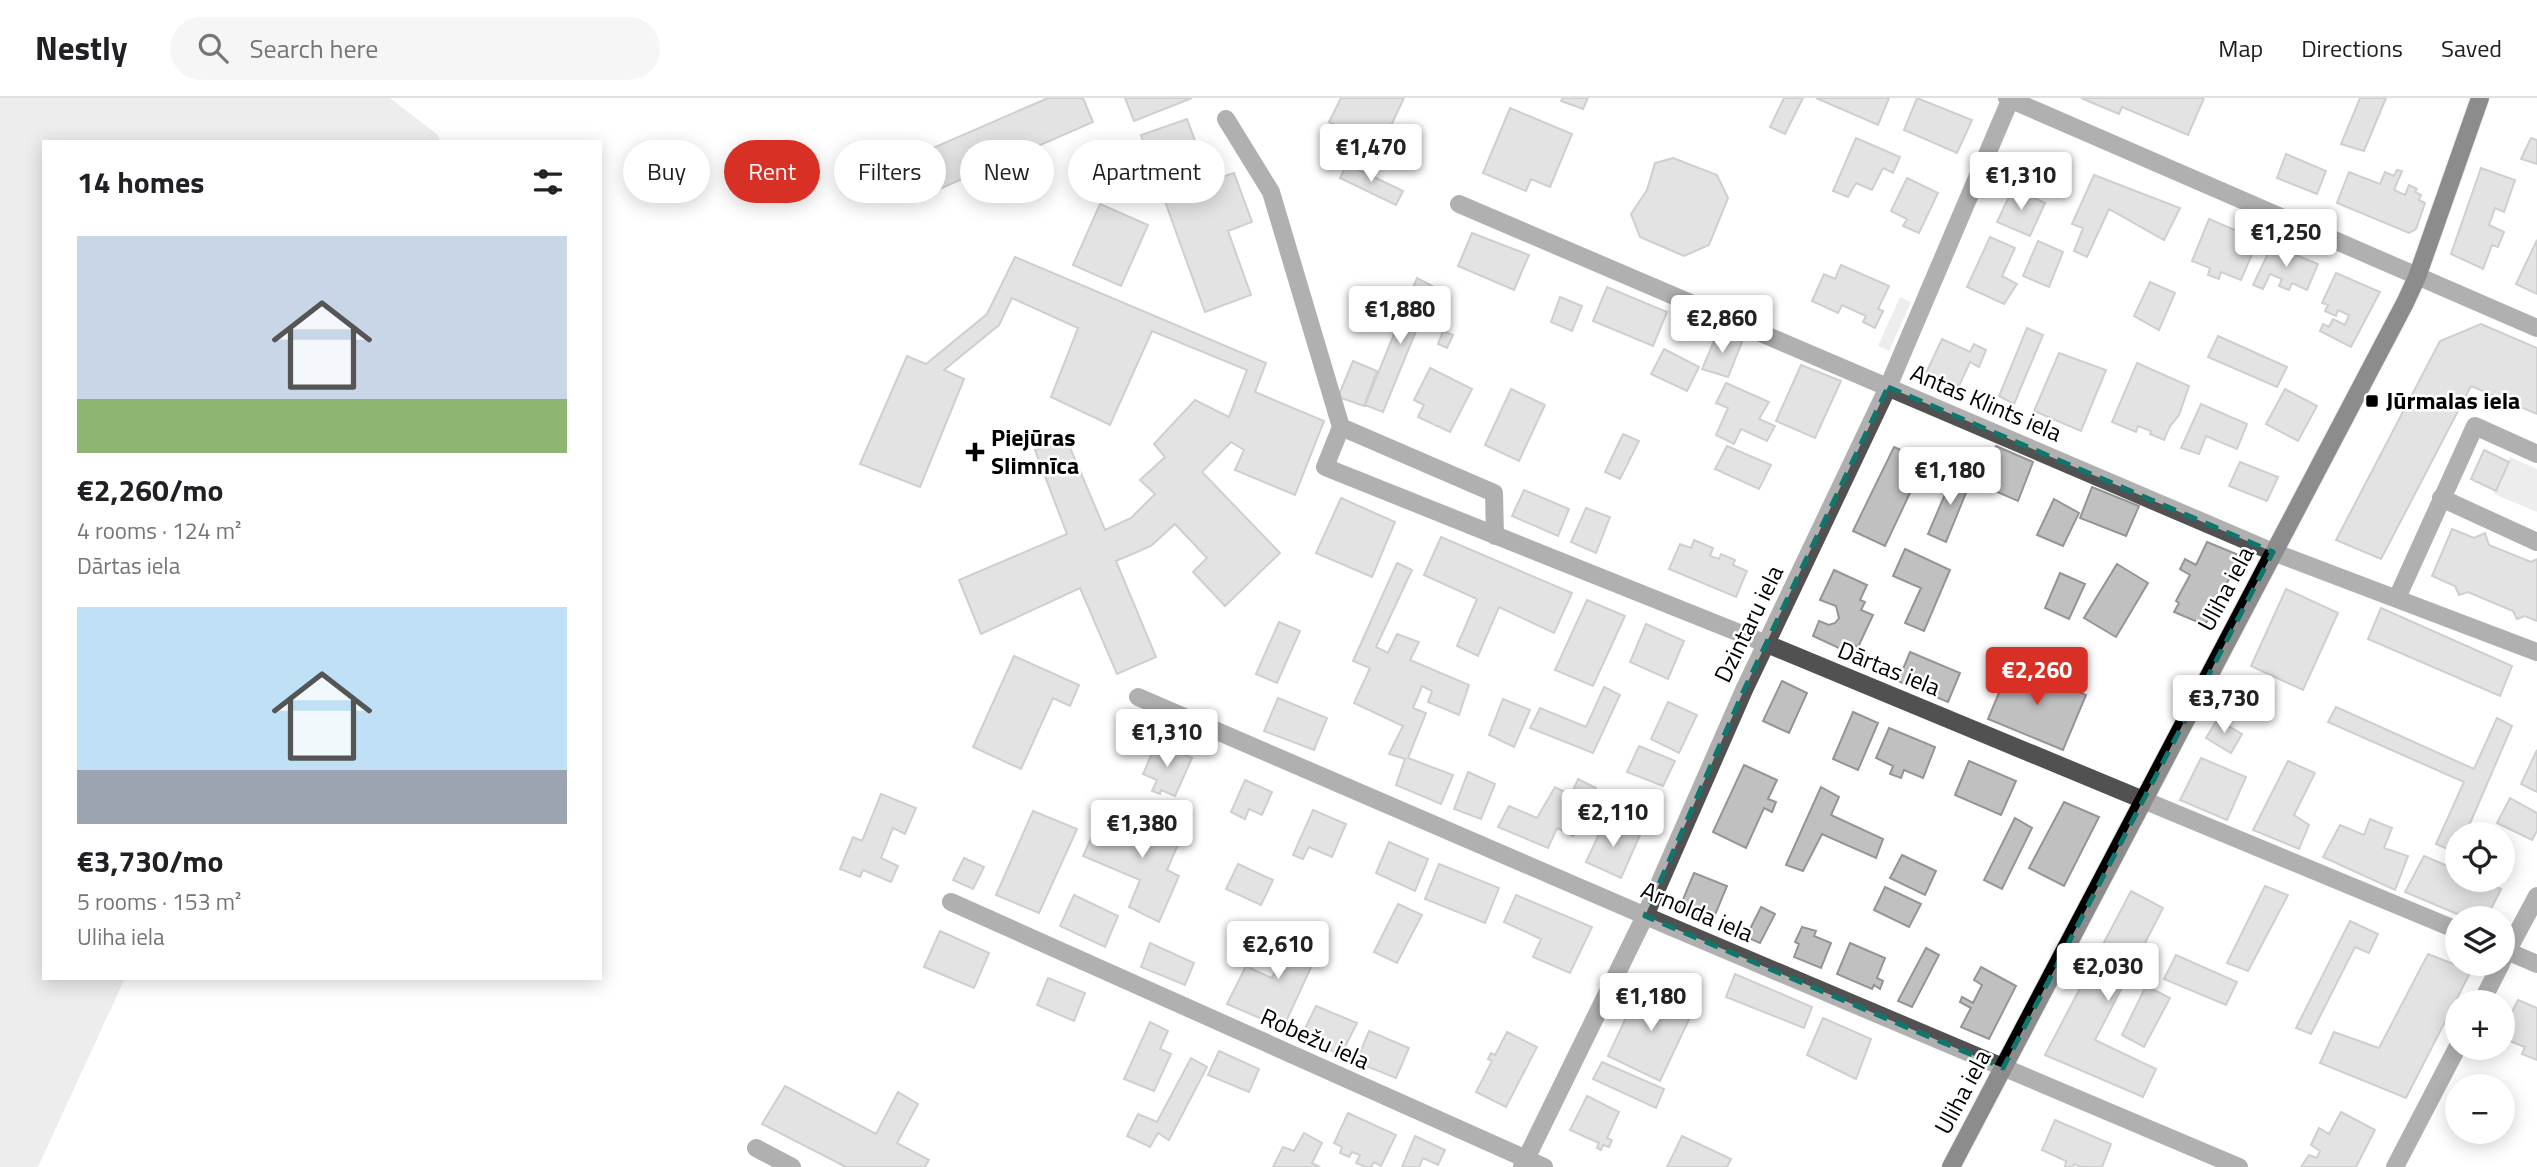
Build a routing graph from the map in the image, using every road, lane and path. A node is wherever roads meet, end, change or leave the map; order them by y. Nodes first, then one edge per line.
1 (2480, 98) edge
2 (2010, 99) edge
3 (1226, 119) dead end
4 (1459, 204) dead end
5 (2417, 277) junction
6 (2537, 328) edge
7 (1888, 387) junction
8 (1341, 427) junction
9 (2537, 454) edge
10 (2441, 498) junction
11 (1495, 536) junction
12 (2537, 542) edge
13 (2273, 552) junction
14 (2397, 598) junction
15 (1767, 644) junction
16 (2537, 652) edge
17 (1138, 697) dead end
18 (2143, 800) junction
19 (2537, 896) edge
20 (951, 902) dead end
21 (1645, 916) junction
22 (2445, 925) edge
23 (2515, 935) edge
24 (2515, 959) edge
25 (2537, 964) edge
26 (2451, 1060) edge
27 (2003, 1068) junction
28 (756, 1148) dead end
29 (1524, 1164) edge
30 (792, 1167) edge
31 (1544, 1167) edge
32 (1951, 1167) edge
33 (2239, 1167) edge
34 (2395, 1167) edge

1 - 5 main road, Uliha iela
2 - 5 street
2 - 7 street, Dzintaru iela
3 - 8 street
4 - 7 street, Antas Klints iela
5 - 6 street
5 - 13 main road, Uliha iela
7 - 13 street, Antas Klints iela
7 - 15 street, Dzintaru iela
8 - 11 street
8 - 11 street, Dārtas iela
9 - 10 street
10 - 12 street
10 - 14 street
11 - 15 street, Dārtas iela
13 - 14 street, Antas Klints iela
13 - 18 main road, Uliha iela
14 - 16 street, Antas Klints iela
15 - 18 street, Dārtas iela
15 - 21 street, Dzintaru iela
17 - 21 street, Arnolda iela
18 - 22 street, Dārtas iela
18 - 27 main road, Uliha iela
19 - 23 street
20 - 29 street, Robežu iela
21 - 27 street, Arnolda iela
21 - 29 street, Dzintaru iela
24 - 25 street
26 - 34 street
27 - 32 main road, Uliha iela
27 - 33 street, Arnolda iela
28 - 30 street
29 - 31 street, Robežu iela

